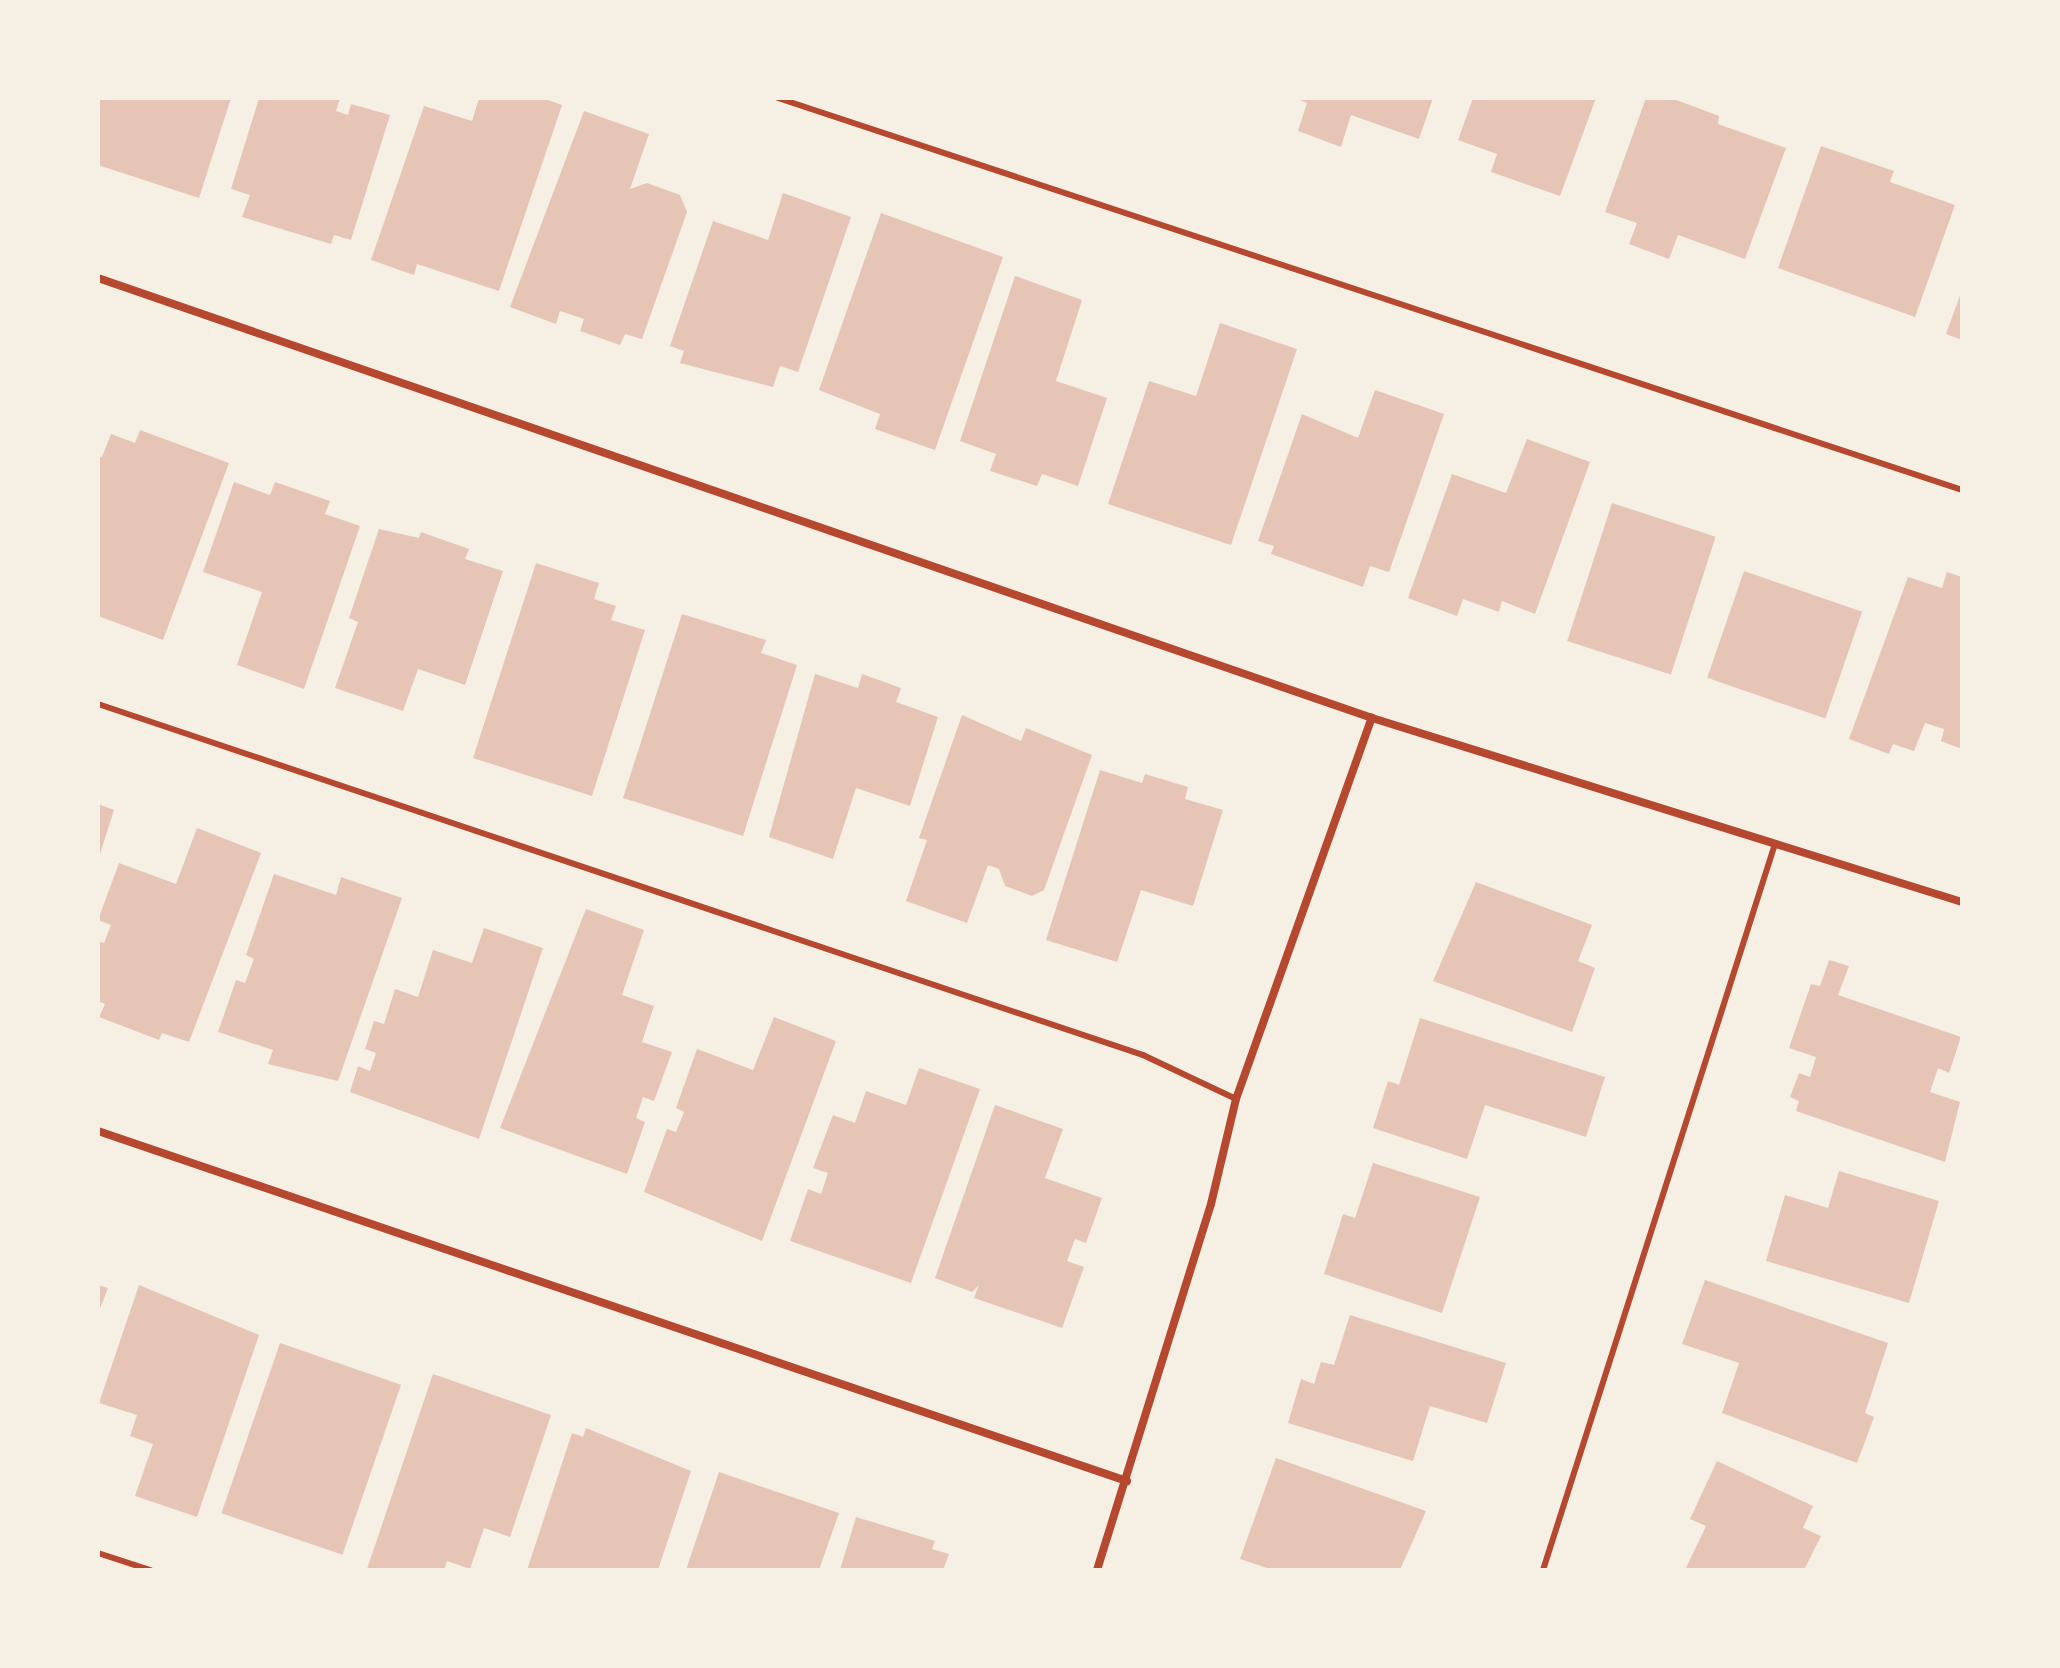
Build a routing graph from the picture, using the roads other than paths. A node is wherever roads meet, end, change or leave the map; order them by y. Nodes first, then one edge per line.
1 (778, 98) edge
2 (98, 278) edge
3 (1962, 490) edge
4 (98, 704) edge
5 (1372, 718) junction
6 (1775, 844) junction
7 (1962, 902) edge
8 (1236, 1099) junction
9 (98, 1131) edge
10 (1127, 1481) junction
11 (98, 1553) edge
12 (150, 1570) edge
13 (1097, 1570) edge
14 (1543, 1570) edge

1 - 3 lane
2 - 5 street
4 - 8 lane
5 - 6 street
5 - 8 street
6 - 7 street
6 - 14 lane
8 - 10 street
9 - 10 street
10 - 13 street
11 - 12 lane

